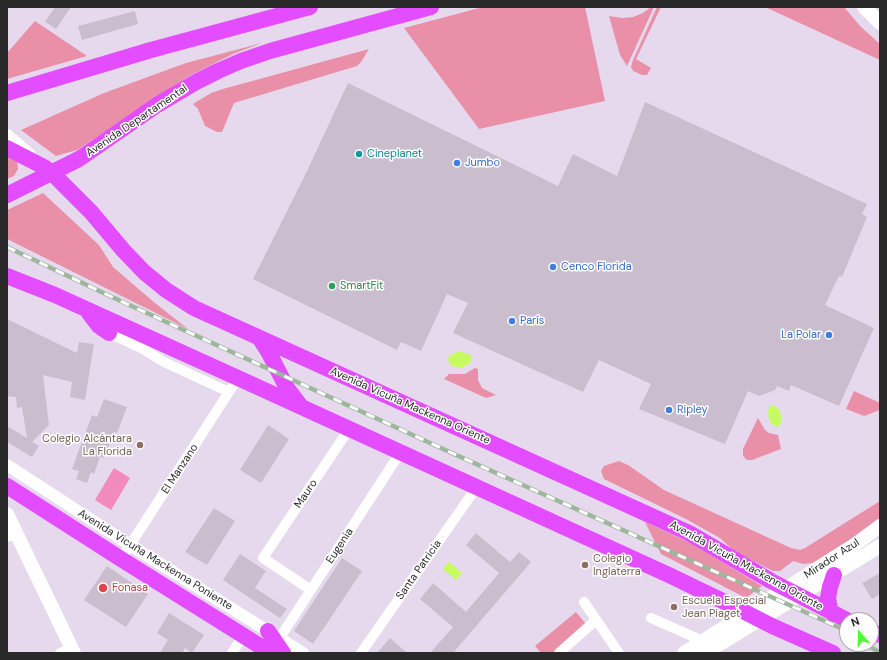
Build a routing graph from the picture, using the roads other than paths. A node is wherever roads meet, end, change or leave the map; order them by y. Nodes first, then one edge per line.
1 (310, 7) edge
2 (431, 7) edge
3 (864, 7) edge
4 (880, 23) edge
5 (7, 93) edge
6 (7, 136) edge
7 (7, 148) edge
8 (48, 170) junction
9 (7, 195) edge
10 (7, 276) edge
11 (86, 309) junction
12 (109, 333) joint
13 (260, 339) junction
14 (238, 378) junction
15 (229, 392) junction
16 (302, 408) junction
17 (349, 429) junction
18 (400, 453) junction
19 (7, 465) edge
20 (7, 486) edge
21 (476, 488) junction
22 (7, 514) edge
23 (880, 526) edge
24 (12, 536) edge
25 (130, 545) junction
26 (880, 546) edge
27 (121, 559) junction
28 (834, 574) junction
29 (311, 590) junction
30 (792, 592) junction
31 (584, 602) dead end
32 (754, 616) junction
33 (839, 616) edge
34 (839, 616) edge
35 (651, 618) dead end
36 (596, 620) junction
37 (243, 636) junction
38 (277, 641) edge
39 (708, 649) edge
40 (69, 652) edge
41 (232, 653) edge
42 (271, 653) edge
43 (303, 653) edge
44 (361, 653) edge
45 (559, 653) edge
46 (618, 653) edge
47 (684, 653) edge
48 (833, 653) edge

1 - 5 main road
2 - 8 main road, Avenida Departamental
3 - 4 main road
6 - 8 main road
7 - 8 main road, Avenida Vicuña Mackenna Oriente
8 - 9 main road, Avenida Departamental
8 - 13 main road, Avenida Vicuña Mackenna Oriente
10 - 11 main road
11 - 12 main road
11 - 14 main road
12 - 15 street
13 - 16 main road
13 - 30 main road, Avenida Vicuña Mackenna Oriente
14 - 15 street, El Manzano
14 - 16 main road
15 - 25 street, El Manzano
16 - 17 main road
17 - 18 main road
17 - 29 street, Mauro
18 - 21 main road
18 - 29 street, Eugenia
19 - 25 street, Avenida Vicuña Mackenna Poniente
20 - 27 main road, Avenida Vicuña Mackenna Poniente
21 - 32 main road
21 - 44 street, Santa Patricia
22 - 24 main road
23 - 30 main road, Mirador Azul
24 - 40 main road
25 - 27 street, El Manzano
25 - 38 street, Avenida Vicuña Mackenna Poniente
26 - 28 main road, Mirador Azul
27 - 37 main road, Avenida Vicuña Mackenna Poniente
28 - 30 main road, Mirador Azul
28 - 34 main road
29 - 38 street, Eugenia
30 - 32 main road, Mirador Azul
30 - 33 main road, Avenida Vicuña Mackenna Oriente
31 - 36 street
32 - 39 main road, Mirador Azul
32 - 48 main road
35 - 39 street
36 - 45 street
36 - 46 street
37 - 41 street
37 - 42 main road, Avenida Vicuña Mackenna Poniente
38 - 43 street, Avenida Vicuña Mackenna Poniente
39 - 47 main road, Mirador Azul

